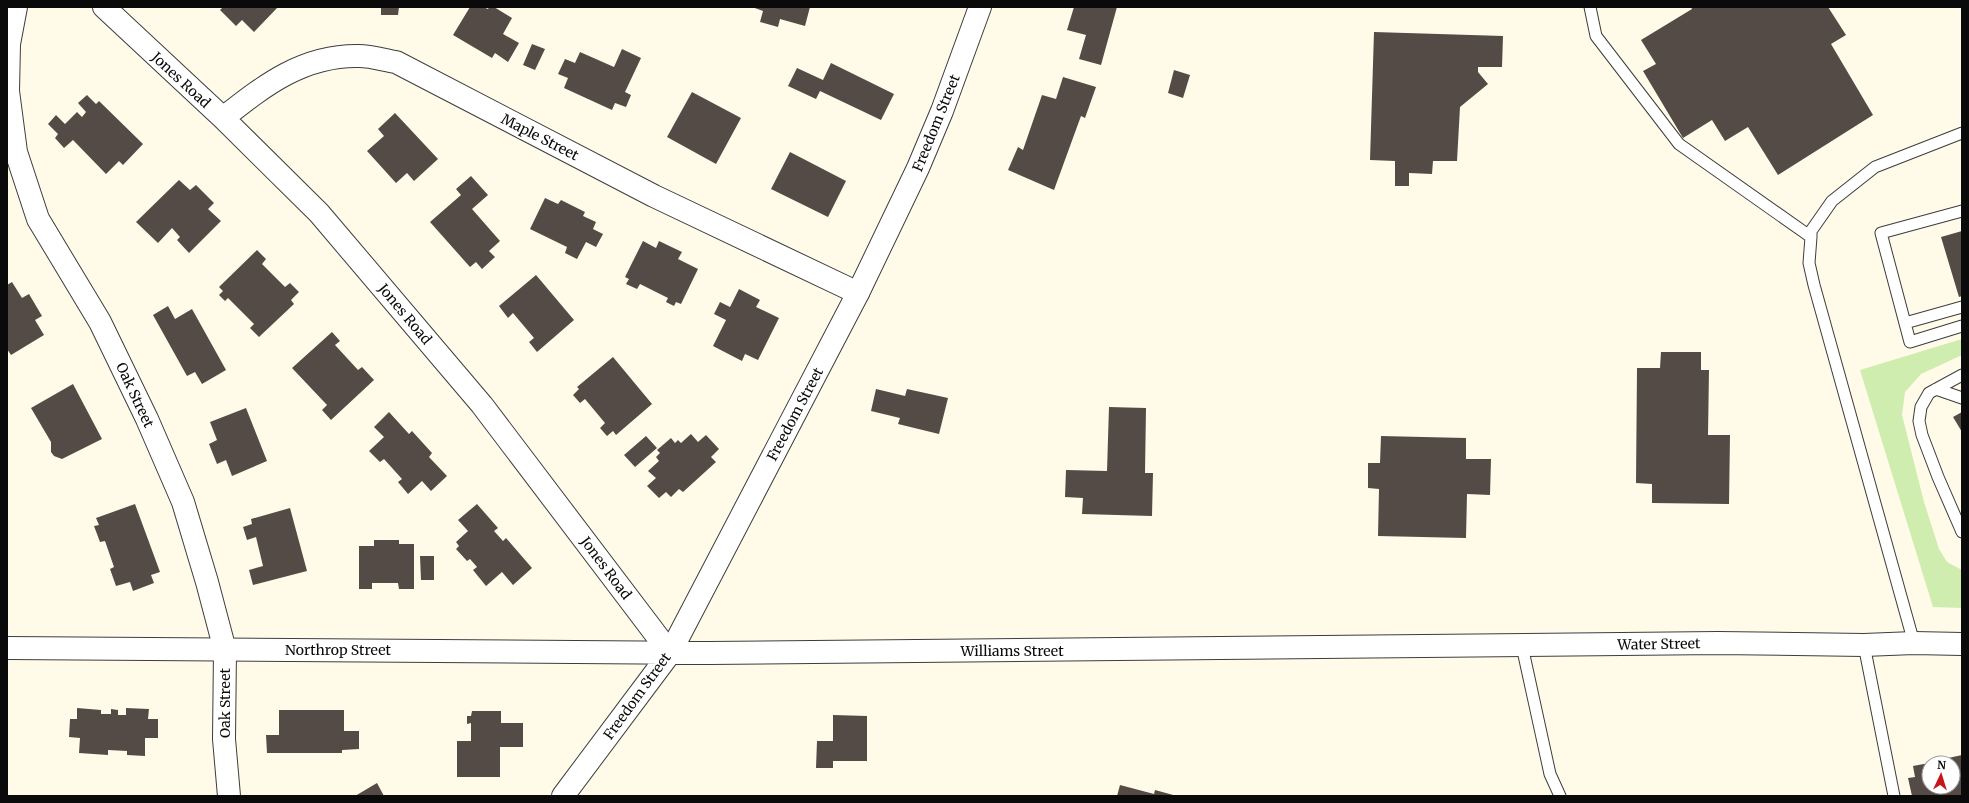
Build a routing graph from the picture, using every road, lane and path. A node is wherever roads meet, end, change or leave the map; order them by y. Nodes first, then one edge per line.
1 (16, 7) edge
2 (104, 7) edge
3 (980, 7) edge
4 (1590, 7) edge
5 (223, 118) junction
6 (1962, 133) edge
7 (1962, 211) edge
8 (1811, 237) junction
9 (858, 293) junction
10 (1962, 307) edge
11 (1905, 323) junction
12 (1962, 326) edge
13 (1962, 375) edge
14 (1936, 390) junction
15 (1962, 398) edge
16 (1962, 532) edge
17 (1914, 643) junction
18 (1962, 644) edge
19 (1864, 645) junction
20 (1522, 646) junction
21 (7, 648) edge
22 (1355, 648) joint
23 (225, 650) junction
24 (670, 653) junction
25 (229, 796) edge
26 (563, 796) edge
27 (1560, 796) edge
28 (1894, 796) edge

1 - 23 street, Oak Street
2 - 5 street, Jones Road
3 - 9 street, Freedom Street
4 - 8 lane
5 - 9 street, Maple Street
5 - 24 street, Jones Road
6 - 8 lane
7 - 11 lane
8 - 17 lane
9 - 24 street, Freedom Street
10 - 11 lane
11 - 12 lane
13 - 14 lane
14 - 15 lane
14 - 16 lane
17 - 18 street, Water Street
17 - 19 street, Water Street
19 - 20 street, Water Street
19 - 28 lane
20 - 22 street, Water Street
20 - 27 lane
21 - 23 street, Northrop Street
22 - 24 street, Williams Street
23 - 24 street, Northrop Street
23 - 25 street, Oak Street
24 - 26 street, Freedom Street

